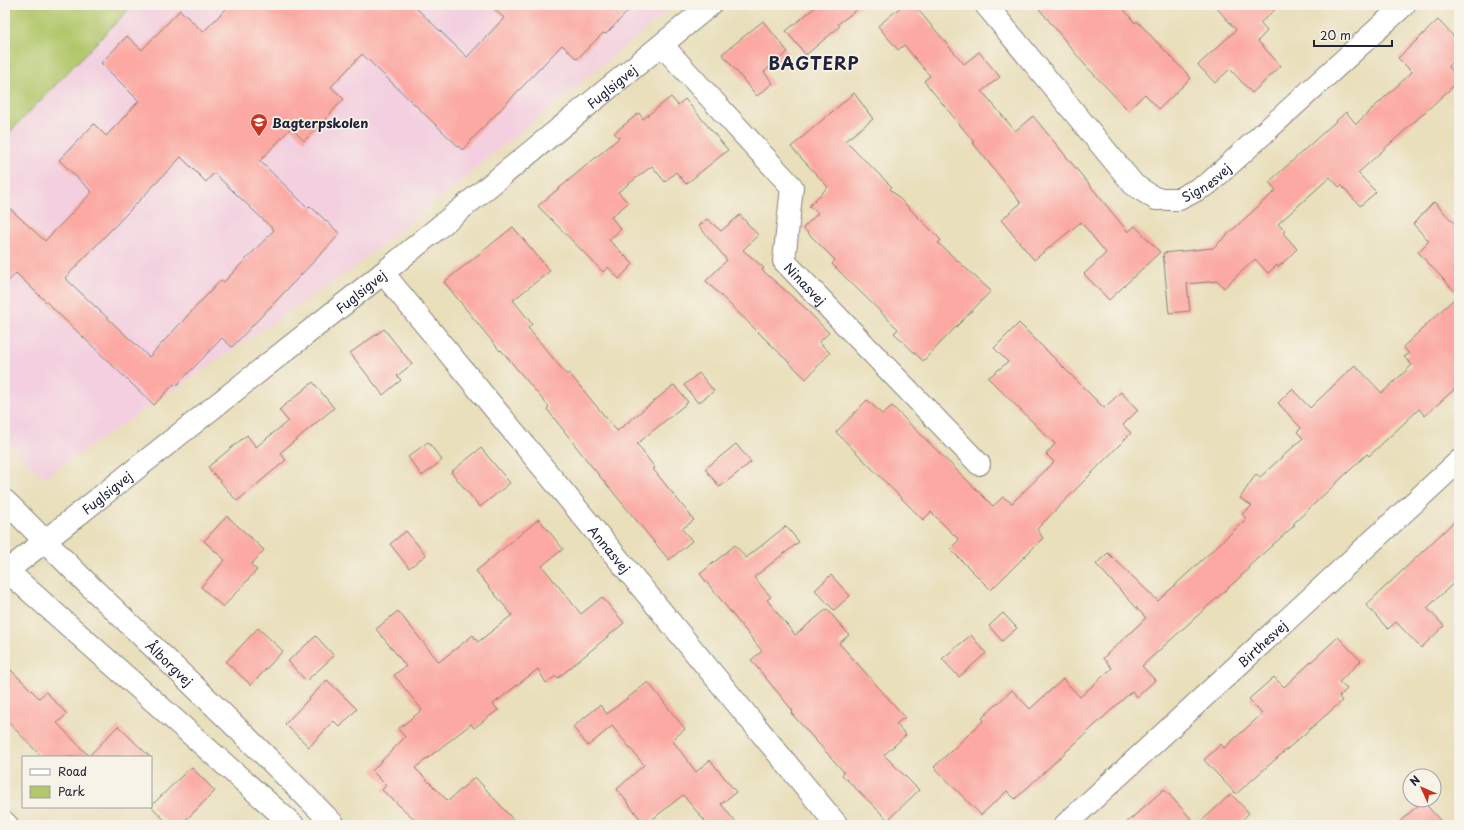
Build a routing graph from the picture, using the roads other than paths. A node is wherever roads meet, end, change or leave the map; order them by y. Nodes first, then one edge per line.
1 (710, 5) edge
2 (986, 5) edge
3 (1404, 5) edge
4 (662, 45) junction
5 (383, 273) junction
6 (1459, 461) edge
7 (979, 464) dead end
8 (5, 501) edge
9 (46, 540) junction
10 (6, 571) edge
11 (293, 825) edge
12 (334, 825) edge
13 (837, 825) edge
14 (1065, 825) edge

1 - 4 street, Fuglsigvej
2 - 3 street, Signesvej
4 - 5 street, Fuglsigvej
4 - 7 street, Ninasvej
5 - 9 street, Fuglsigvej
5 - 13 street, Annasvej
6 - 14 street, Birthesvej
8 - 9 street, Ålborgvej
9 - 10 street, Fuglsigvej
9 - 12 street, Ålborgvej
10 - 11 street

